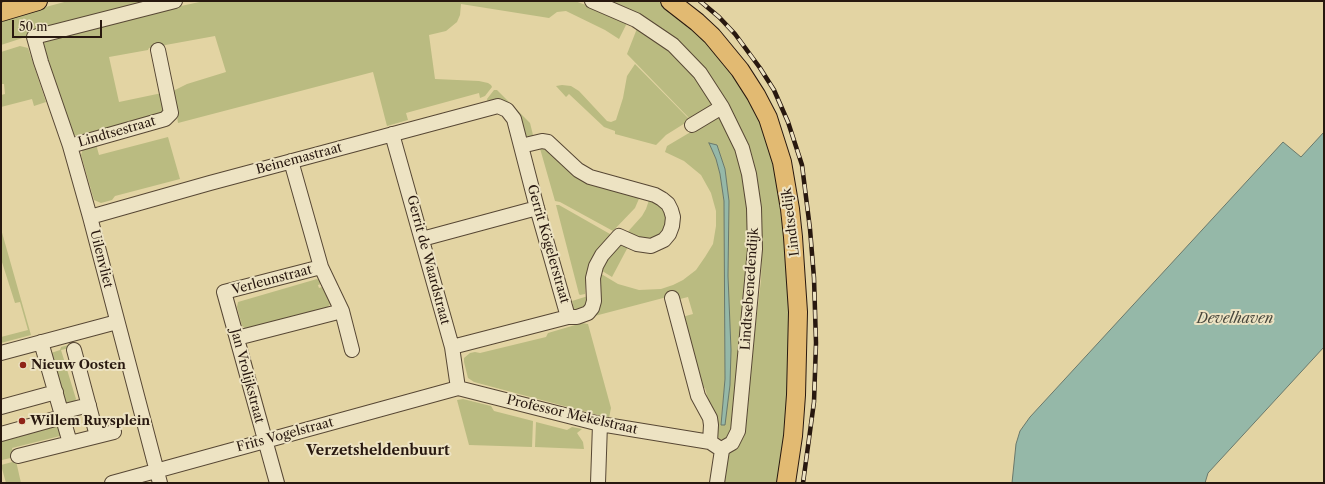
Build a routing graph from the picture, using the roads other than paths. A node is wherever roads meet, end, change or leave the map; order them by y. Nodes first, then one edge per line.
1 (38, 1) edge
2 (175, 1) edge
3 (592, 1) edge
4 (670, 1) edge
5 (1, 12) edge
6 (158, 50) dead end
7 (722, 107) junction
8 (507, 110) joint
9 (692, 125) dead end
10 (392, 134) junction
11 (70, 146) junction
12 (521, 146) junction
13 (291, 161) junction
14 (537, 208) junction
15 (90, 217) junction
16 (422, 239) junction
17 (321, 267) junction
18 (224, 292) joint
19 (672, 298) dead end
20 (342, 311) junction
21 (568, 317) junction
22 (117, 322) junction
23 (237, 338) junction
24 (41, 342) junction
25 (452, 347) junction
26 (74, 350) dead end
27 (352, 350) dead end
28 (1, 353) edge
29 (458, 388) junction
30 (56, 392) junction
31 (89, 405) junction
32 (1, 407) edge
33 (62, 415) junction
34 (600, 424) junction
35 (114, 432) dead end
36 (1, 434) edge
37 (97, 436) junction
38 (264, 441) junction
39 (710, 442) junction
40 (70, 443) junction
41 (722, 450) junction
42 (18, 456) dead end
43 (158, 477) edge
44 (112, 483) edge
45 (276, 483) edge
46 (598, 483) edge
47 (717, 483) edge
48 (786, 483) edge

1 - 5 main road
2 - 11 street, Uilenvliet
3 - 7 street, Lindtsebenedendijk
4 - 48 main road, Lindtsedijk
6 - 11 street, Lindtsestraat
7 - 9 street
7 - 41 street, Lindtsebenedendijk
8 - 10 street, Beinemastraat
8 - 12 street, Gerrit Kögelerstraat
10 - 13 street, Beinemastraat
10 - 16 street, Gerrit de Waardstraat
11 - 15 street, Uilenvliet
12 - 14 street, Gerrit Kögelerstraat
12 - 21 street, Gerrit Kögelerstraat
13 - 15 street, Beinemastraat
13 - 17 street, Verleunstraat
14 - 16 street
14 - 21 street, Gerrit Kögelerstraat
15 - 22 street, Uilenvliet
16 - 25 street, Gerrit de Waardstraat
17 - 18 street, Verleunstraat
17 - 20 street, Verleunstraat
18 - 23 street, Jan Vrolijkstraat
19 - 39 street
20 - 23 street
20 - 27 street, Verleunstraat
21 - 25 street
22 - 24 street
22 - 43 street, Uilenvliet
23 - 38 street, Jan Vrolijkstraat
24 - 28 street
24 - 30 street
25 - 29 street, Gerrit de Waardstraat
26 - 31 street
29 - 34 street, Professor Mekelstraat
29 - 38 street, Frits Vogelstraat
30 - 32 street
30 - 33 street
31 - 33 street
31 - 37 street
33 - 36 street
33 - 40 street
34 - 39 street, Professor Mekelstraat
34 - 46 street
35 - 37 street
37 - 40 street
38 - 43 street, Frits Vogelstraat
38 - 45 street, Jan Vrolijkstraat
39 - 41 street, Professor Mekelstraat
40 - 42 street
41 - 47 street
43 - 44 street, Frits Vogelstraat

